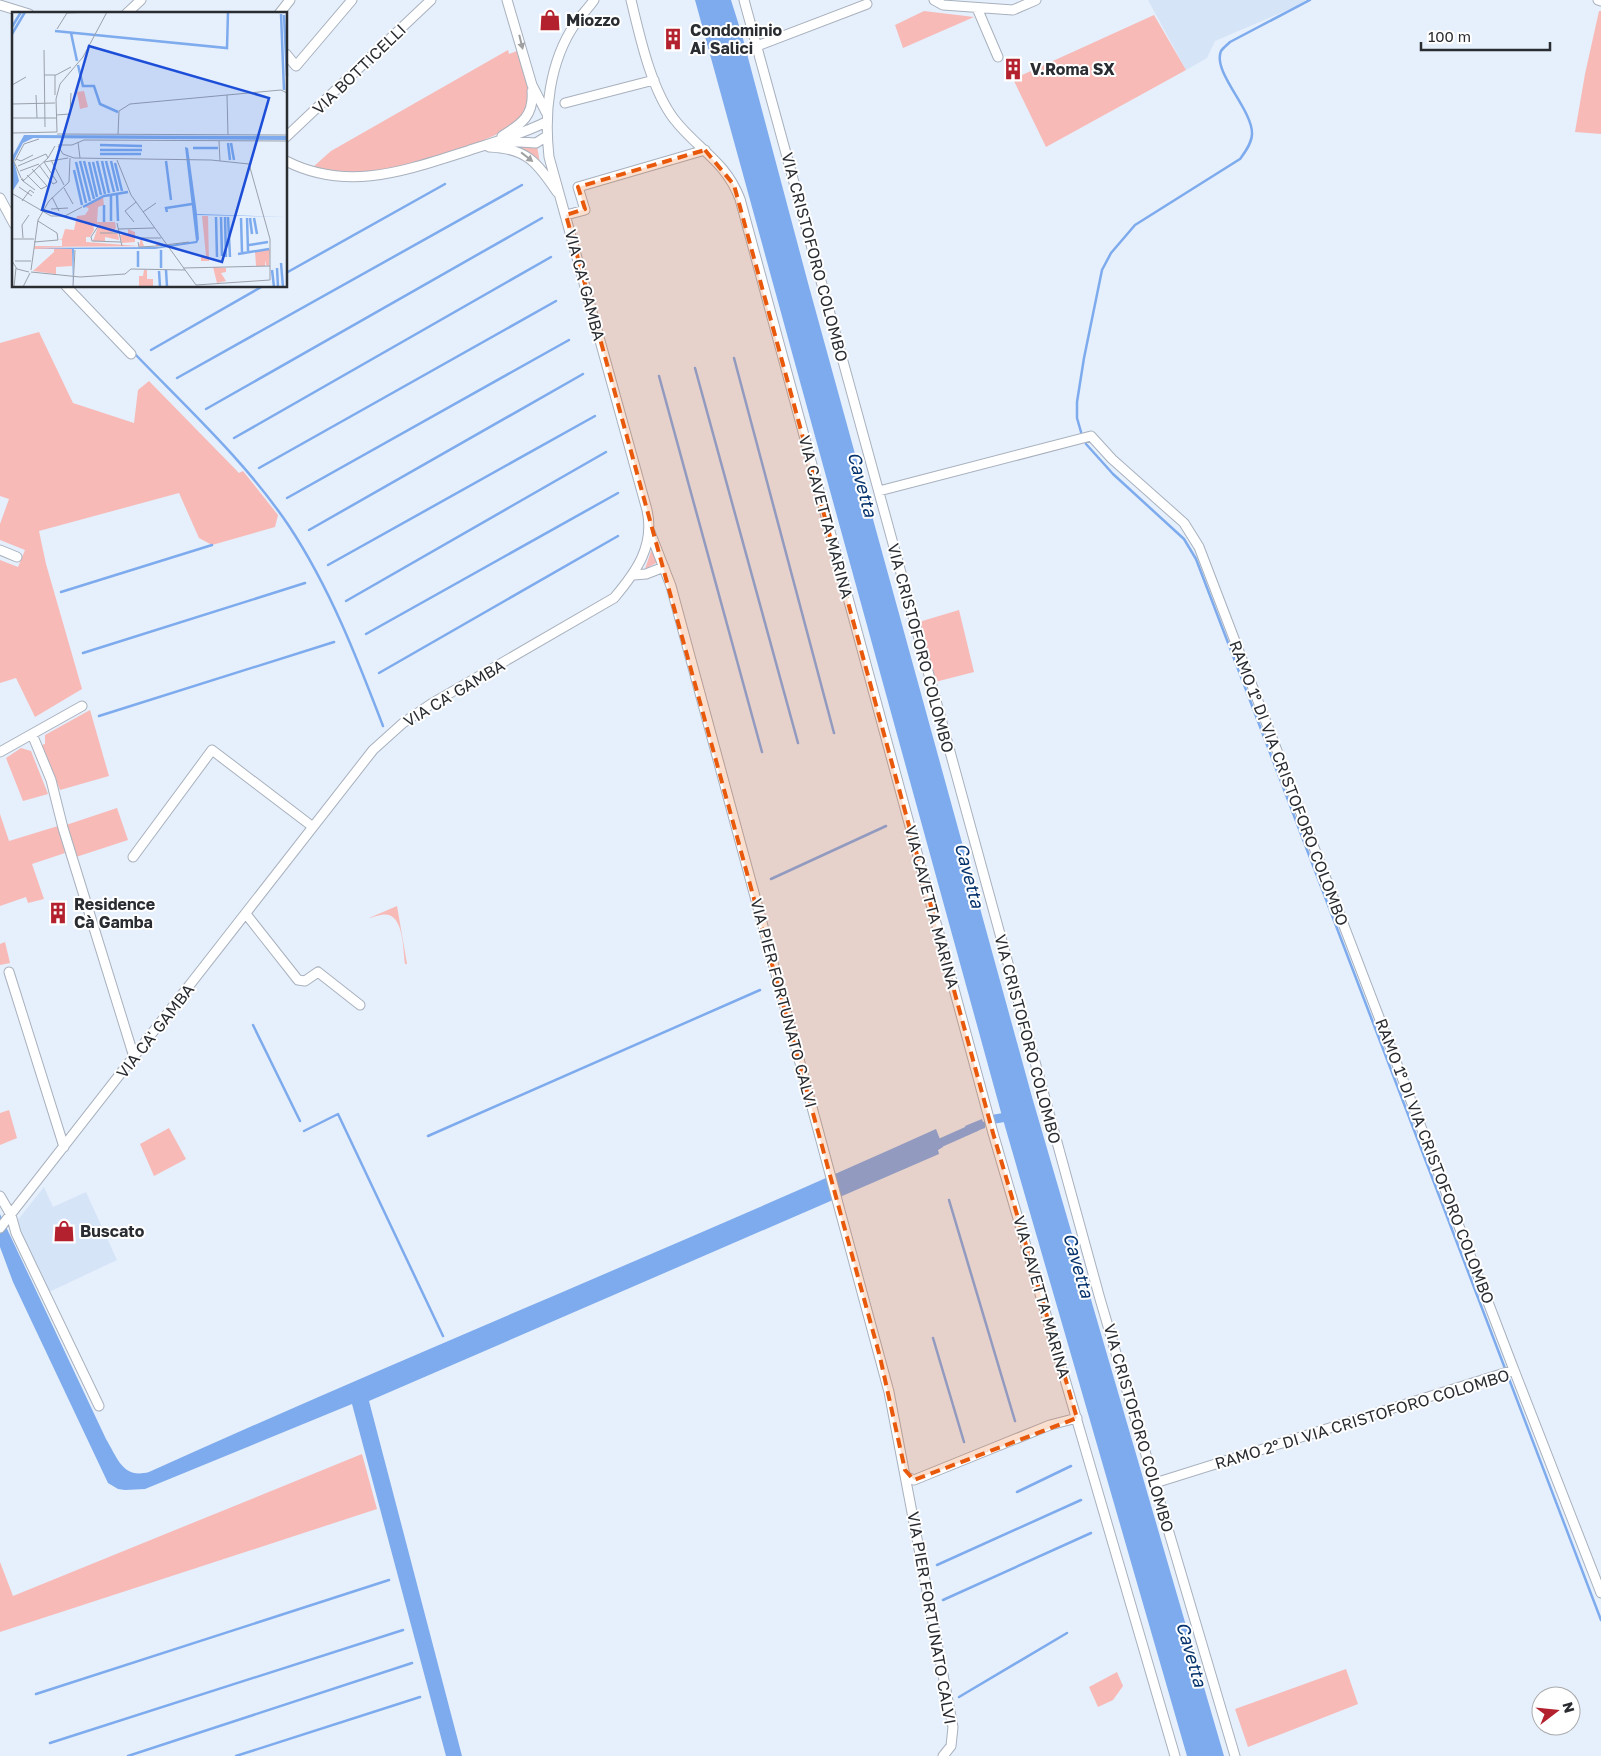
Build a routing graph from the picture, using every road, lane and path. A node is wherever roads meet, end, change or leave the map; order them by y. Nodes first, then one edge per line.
1 (140, 0) edge
2 (290, 0) edge
3 (352, 0) edge
4 (431, 0) edge
5 (507, 0) edge
6 (594, 0) edge
7 (631, 0) edge
8 (744, 0) edge
9 (934, 0) edge
10 (1036, 0) edge
11 (1022, 3) edge
12 (867, 4) dead end
13 (0, 5) edge
14 (977, 8) junction
15 (23, 12) edge
16 (128, 12) edge
17 (281, 12) edge
18 (757, 46) junction
19 (288, 56) edge
20 (998, 57) dead end
21 (654, 80) junction
22 (532, 85) junction
23 (565, 103) dead end
24 (546, 118) junction
25 (288, 135) edge
26 (546, 136) junction
27 (500, 140) junction
28 (486, 145) junction
29 (705, 150) junction
30 (288, 162) edge
31 (0, 198) edge
32 (562, 200) junction
33 (566, 215) junction
34 (12, 220) edge
35 (68, 288) edge
36 (131, 354) dead end
37 (879, 491) junction
38 (650, 532) junction
39 (0, 550) edge
40 (17, 557) dead end
41 (664, 567) junction
42 (634, 575) junction
43 (82, 706) dead end
44 (32, 734) junction
45 (0, 752) edge
46 (313, 827) junction
47 (133, 857) dead end
48 (246, 914) junction
49 (9, 972) dead end
50 (360, 1006) dead end
51 (134, 1057) junction
52 (64, 1147) junction
53 (0, 1196) edge
54 (5, 1222) edge
55 (1509, 1372) junction
56 (99, 1406) dead end
57 (1077, 1418) junction
58 (907, 1477) junction
59 (1155, 1483) junction
60 (1601, 1593) edge
61 (943, 1756) edge
62 (1175, 1756) edge
63 (1235, 1756) edge

1 - 16 street
2 - 17 street
3 - 19 street
4 - 25 street, VIA BOTTICELLI
5 -> 22 street
6 - 24 street, VIA CA' GAMBA
7 - 21 street, VIA CAVETTA MARINA
8 - 18 street, VIA CRISTOFORO COLOMBO
9 - 14 street
10 - 11 street
11 - 14 street
12 - 18 street
13 - 15 street
14 - 20 street
18 - 37 street, VIA CRISTOFORO COLOMBO
21 - 23 street
21 - 29 street, VIA CAVETTA MARINA
22 - 24 street
22 - 28 street
24 - 26 street, VIA CA' GAMBA
24 - 27 street
26 - 27 street
26 - 32 street, VIA CA' GAMBA
27 - 28 street
28 - 30 street
28 -> 32 street
29 - 33 street
29 - 57 street, VIA CAVETTA MARINA
31 - 34 street
32 - 33 street, VIA CA' GAMBA
33 - 38 street, VIA CA' GAMBA
35 - 36 street
37 - 55 street, RAMO 1° DI VIA CRISTOFORO COLOMBO
37 - 59 street, VIA CRISTOFORO COLOMBO
38 - 41 street, VIA PIER FORTUNATO CALVI
38 - 42 street, VIA CA' GAMBA
39 - 40 street
41 - 42 street
41 - 58 street, VIA PIER FORTUNATO CALVI
42 - 46 street, VIA CA' GAMBA
43 - 44 street
44 - 45 street
44 - 51 street
46 - 47 street
46 - 48 street, VIA CA' GAMBA
48 - 50 street
48 - 51 street, VIA CA' GAMBA
49 - 52 street
51 - 52 street, VIA CA' GAMBA
52 - 54 street, VIA CA' GAMBA
53 - 54 street
54 - 56 street
55 - 59 street, RAMO 2° DI VIA CRISTOFORO COLOMBO
55 - 60 street, RAMO 2° DI VIA CRISTOFORO COLOMBO
57 - 58 street
57 - 62 street, VIA CAVETTA MARINA
58 - 61 street, VIA PIER FORTUNATO CALVI
59 - 63 street, VIA CRISTOFORO COLOMBO

